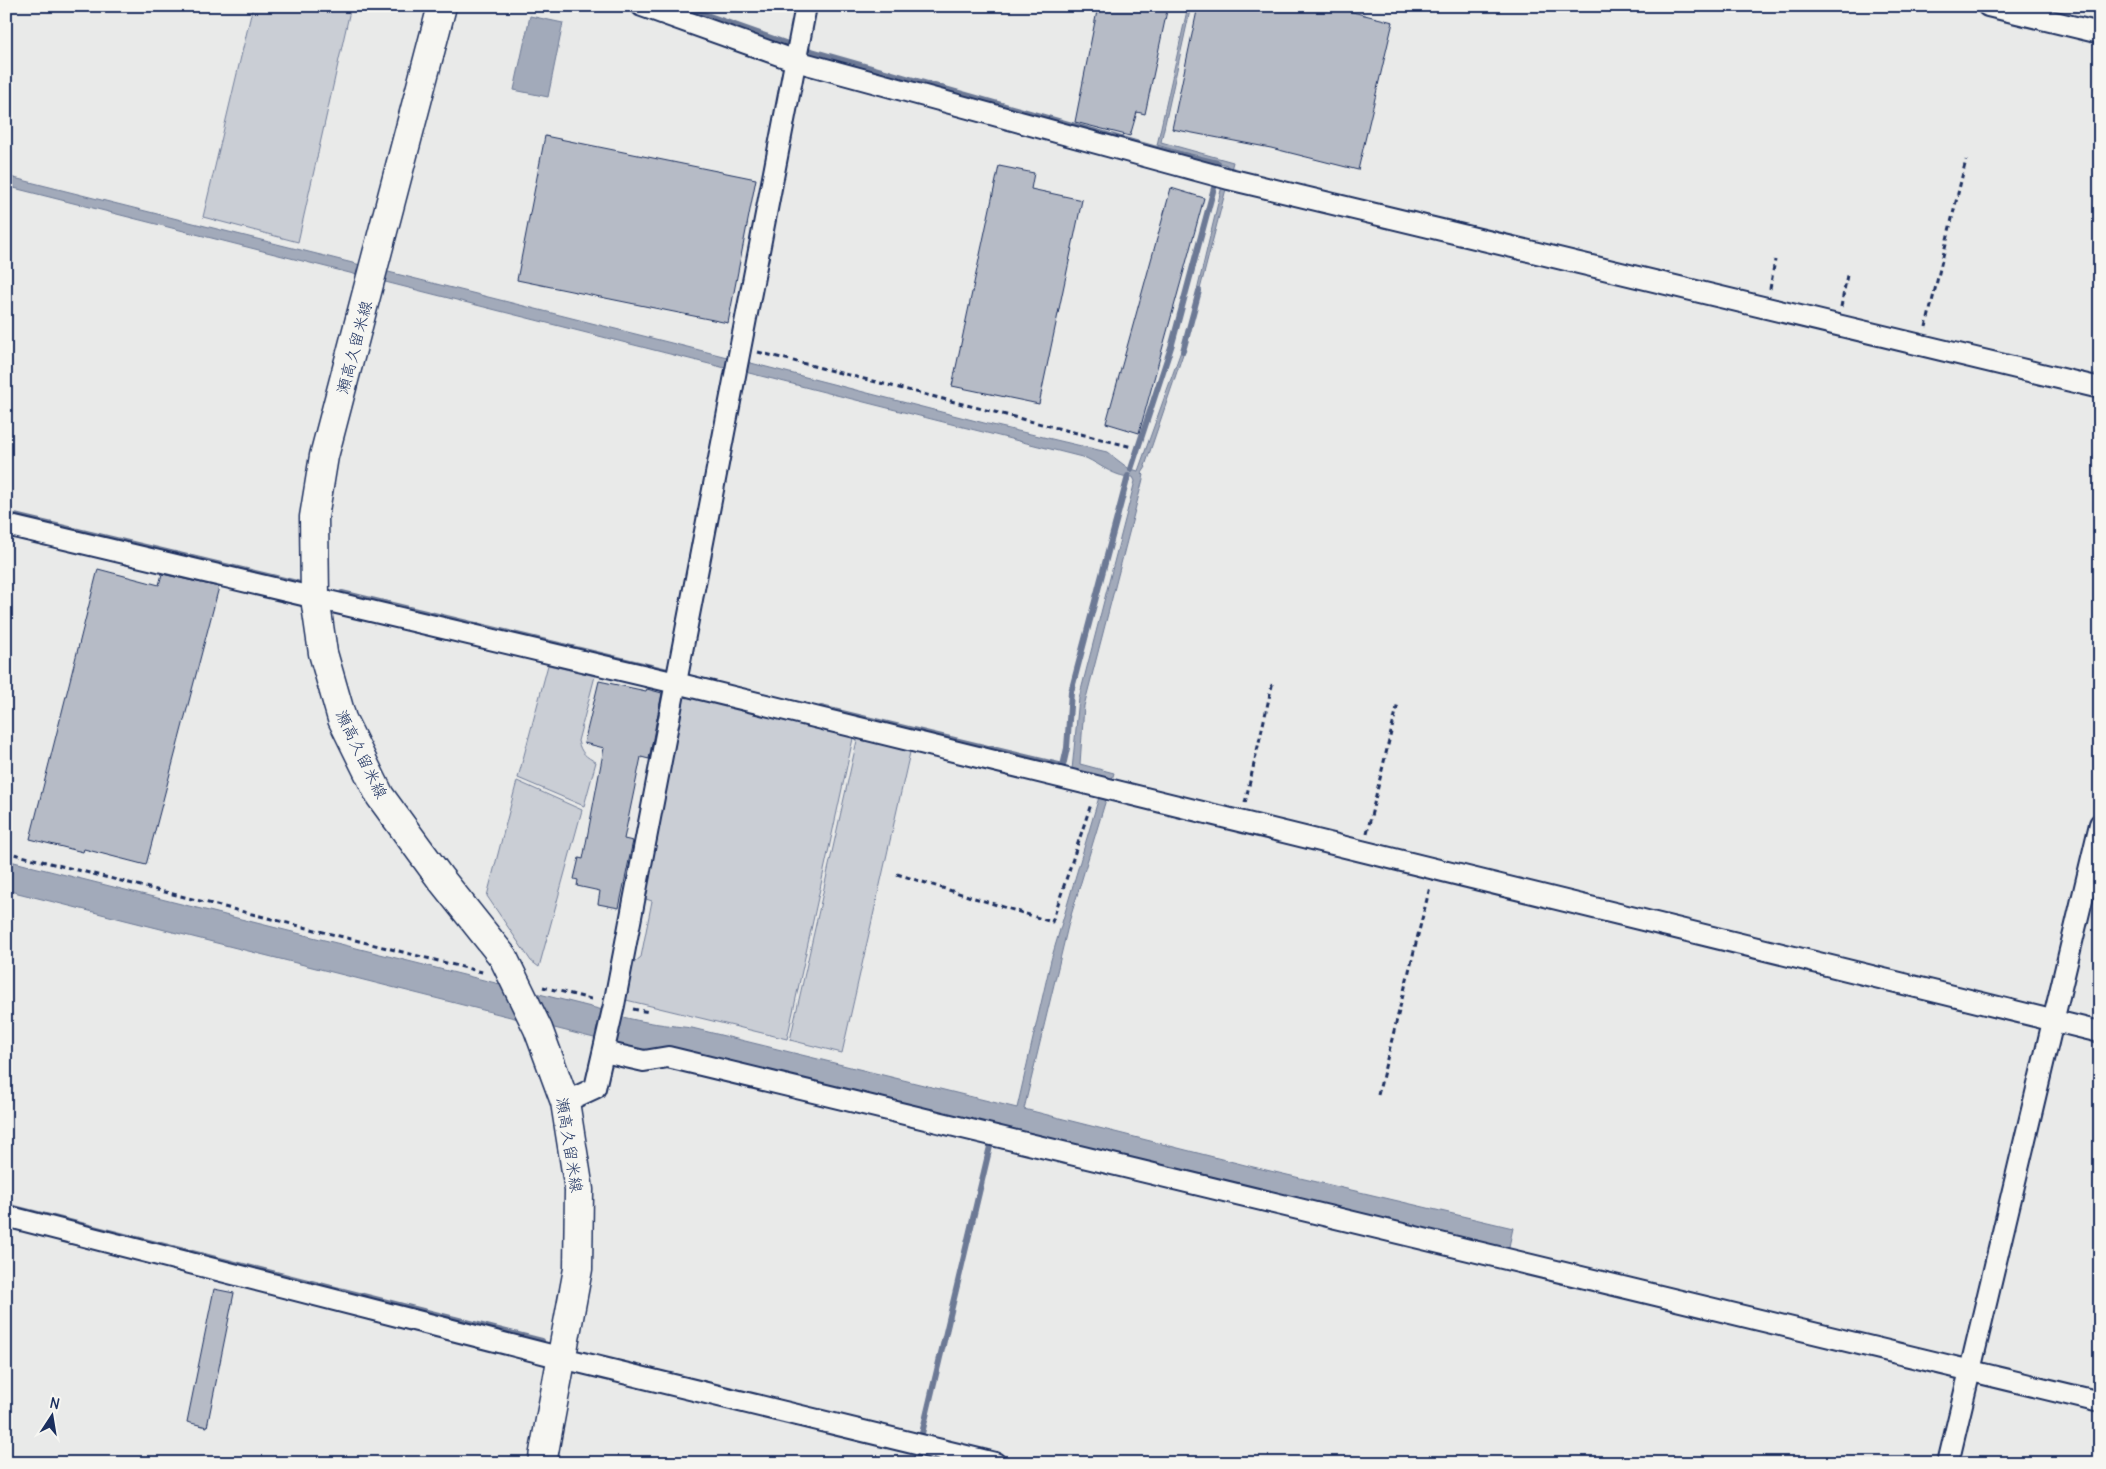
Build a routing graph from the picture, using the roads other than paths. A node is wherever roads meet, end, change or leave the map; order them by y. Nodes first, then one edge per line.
1 (442, 6) edge
2 (642, 6) edge
3 (806, 6) edge
4 (1988, 6) edge
5 (2100, 33) edge
6 (796, 61) junction
7 (2100, 388) edge
8 (6, 525) edge
9 (315, 598) junction
10 (676, 683) junction
11 (2100, 824) edge
12 (2053, 1020) junction
13 (2100, 1032) edge
14 (604, 1052) junction
15 (566, 1102) junction
16 (6, 1216) edge
17 (562, 1358) junction
18 (1970, 1371) junction
19 (2100, 1402) edge
20 (542, 1463) edge
21 (995, 1463) edge
22 (1948, 1463) edge

1 - 9 main road, 瀬高久留米線
2 - 6 street
3 - 6 street
4 - 5 street
6 - 7 street
6 - 10 street
8 - 9 street
9 - 10 street
9 - 15 main road, 瀬高久留米線
10 - 12 street
10 - 14 street
11 - 12 street
12 - 13 street
12 - 18 street
14 - 15 street
14 - 18 street
15 - 17 main road, 瀬高久留米線
16 - 17 street
17 - 20 main road, 瀬高久留米線
17 - 21 street
18 - 19 street
18 - 22 street

